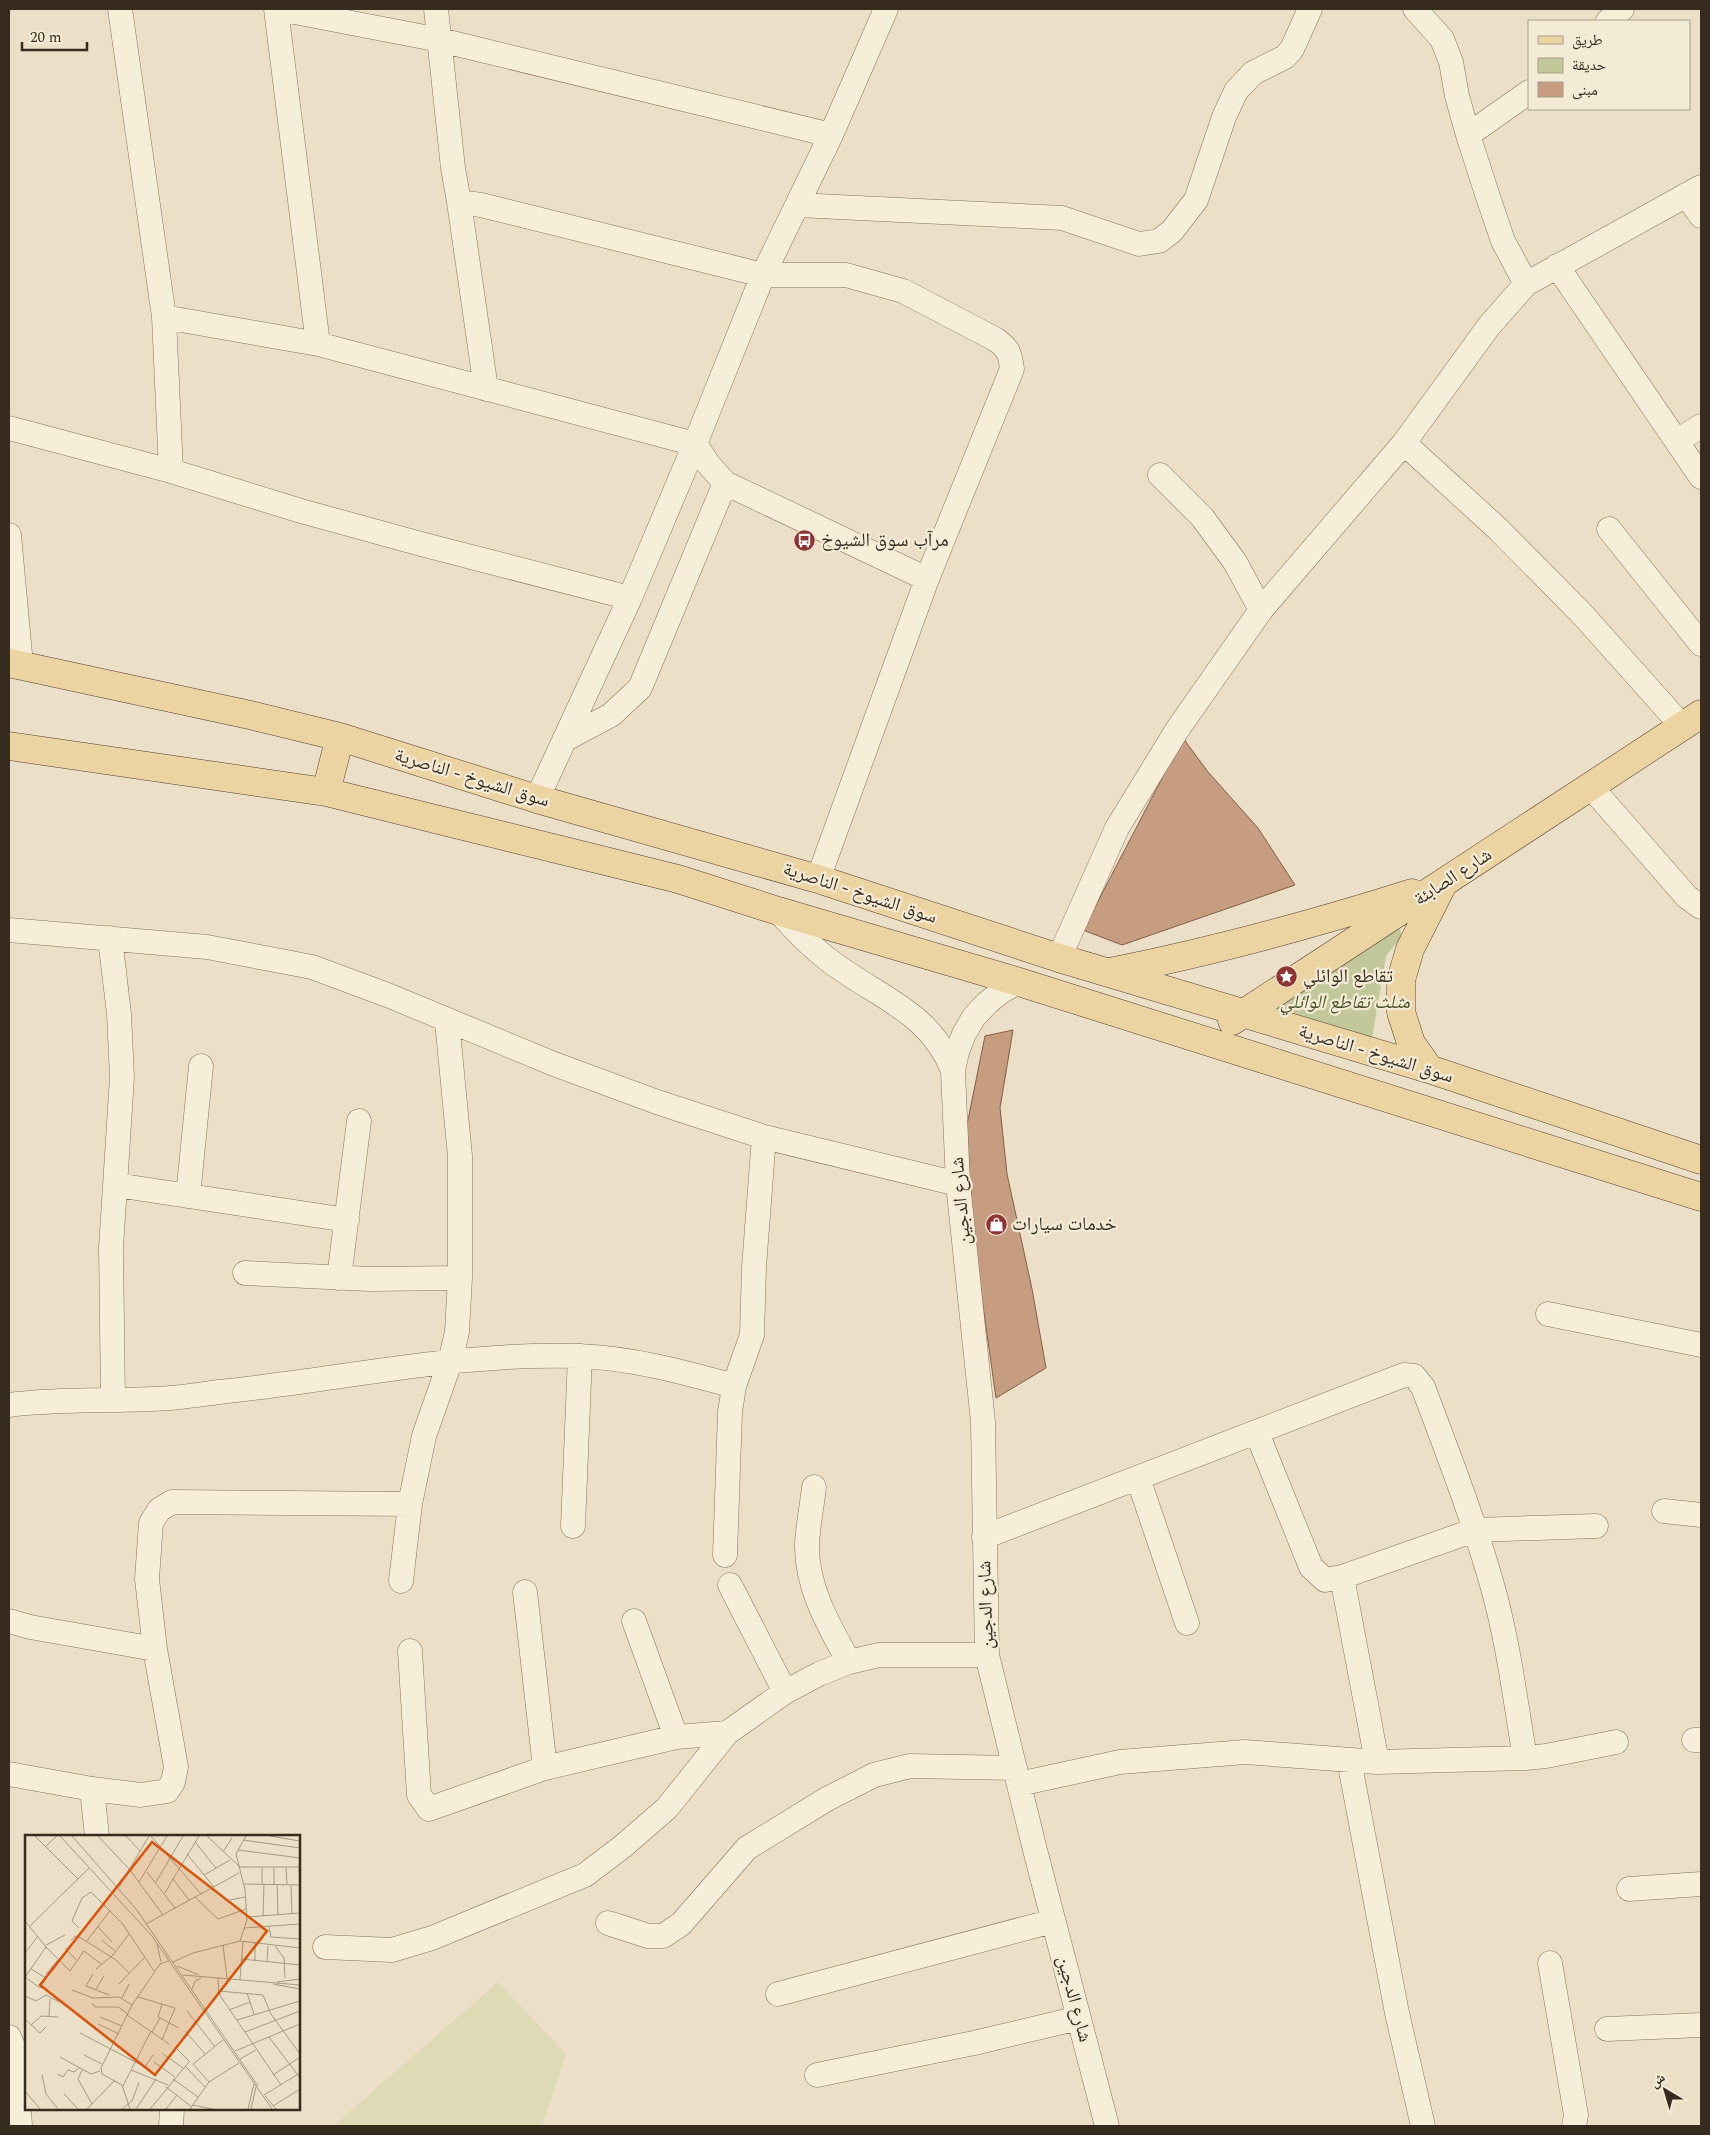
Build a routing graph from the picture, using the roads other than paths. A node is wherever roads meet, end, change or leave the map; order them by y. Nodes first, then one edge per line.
1 (120, 9) edge
2 (277, 9) edge
3 (436, 9) edge
4 (886, 9) edge
5 (1310, 9) edge
6 (1418, 9) edge
7 (1622, 9) edge
8 (1609, 20) edge
9 (440, 40) junction
10 (1528, 93) edge
11 (831, 135) junction
12 (1468, 135) junction
13 (1694, 191) edge
14 (459, 202) junction
15 (797, 205) junction
16 (1701, 216) edge
17 (1557, 266) junction
18 (763, 275) junction
19 (1526, 284) junction
20 (164, 317) junction
21 (318, 344) junction
22 (486, 388) junction
23 (1701, 426) edge
24 (9, 428) edge
25 (1677, 441) junction
26 (1404, 443) junction
27 (695, 444) junction
28 (171, 471) junction
29 (1160, 475) dead end
30 (1701, 477) edge
31 (725, 483) junction
32 (1609, 529) dead end
33 (9, 535) edge
34 (928, 579) junction
35 (630, 598) junction
36 (1262, 610) junction
37 (1701, 644) edge
38 (15, 664) edge
39 (1692, 720) edge
40 (340, 737) junction
41 (564, 740) junction
42 (9, 746) edge
43 (1590, 787) junction
44 (326, 792) junction
45 (537, 799) junction
46 (818, 879) junction
47 (1444, 882) junction
48 (1697, 897) edge
49 (778, 911) junction
50 (9, 930) edge
51 (110, 938) junction
52 (1060, 958) junction
53 (1109, 972) junction
54 (1019, 982) junction
55 (1243, 1014) junction
56 (447, 1021) junction
57 (1204, 1040) junction
58 (201, 1066) dead end
59 (1429, 1069) junction
60 (954, 1071) junction
61 (359, 1121) dead end
62 (764, 1137) junction
63 (1701, 1160) edge
64 (958, 1184) junction
65 (116, 1185) junction
66 (188, 1196) junction
67 (1701, 1197) edge
68 (347, 1220) junction
69 (245, 1273) dead end
70 (339, 1278) junction
71 (460, 1278) junction
72 (1548, 1314) dead end
73 (1701, 1346) edge
74 (580, 1356) junction
75 (450, 1362) junction
76 (734, 1386) junction
77 (113, 1400) junction
78 (9, 1405) edge
79 (1257, 1433) junction
80 (1138, 1478) junction
81 (814, 1487) dead end
82 (410, 1504) junction
83 (1664, 1511) dead end
84 (1701, 1515) edge
85 (573, 1526) dead end
86 (1596, 1526) dead end
87 (1475, 1530) junction
88 (984, 1537) junction
89 (725, 1555) dead end
90 (1342, 1577) junction
91 (401, 1581) dead end
92 (730, 1584) dead end
93 (525, 1592) dead end
94 (9, 1621) edge
95 (634, 1622) dead end
96 (1187, 1623) dead end
97 (155, 1650) junction
98 (410, 1651) dead end
99 (987, 1655) junction
100 (849, 1662) junction
101 (785, 1692) junction
102 (727, 1733) junction
103 (676, 1737) junction
104 (1616, 1742) dead end
105 (1525, 1758) junction
106 (1349, 1760) junction
107 (1377, 1762) junction
108 (545, 1768) junction
109 (9, 1774) edge
110 (1017, 1776) junction
111 (92, 1789) junction
112 (97, 1835) edge
113 (1701, 1884) edge
114 (1629, 1889) dead end
115 (1053, 1921) junction
116 (608, 1923) dead end
117 (325, 1947) dead end
118 (1550, 1963) dead end
119 (778, 1994) dead end
120 (1079, 2018) junction
121 (1701, 2024) edge
122 (1607, 2029) dead end
123 (9, 2037) edge
124 (817, 2075) dead end
125 (172, 2110) edge
126 (20, 2126) edge
127 (171, 2126) edge
128 (1107, 2126) edge
129 (1423, 2126) edge
130 (1574, 2126) edge

1 - 20 street
2 - 9 street
2 - 21 street
3 - 9 street
4 - 11 street
5 - 15 street
6 - 12 street
7 - 8 street
9 - 11 street
9 - 14 street
10 - 12 street
11 - 15 street
12 - 19 street
13 - 16 street
13 - 17 street
14 - 18 street
14 - 22 street
15 - 18 street
17 - 19 street
17 - 25 street
18 - 27 street
18 - 34 street
19 - 26 street
20 - 21 street
20 - 28 street
21 - 22 street
22 - 27 street
23 - 25 street
24 - 28 street
25 - 30 street
26 - 36 street
26 - 39 street
27 - 31 street
27 - 35 street
28 - 35 street
29 - 36 street
31 - 34 street
31 - 41 street
32 - 37 street
33 - 38 street
34 - 46 street
35 - 41 street
36 - 52 street
38 - 40 main road, سوق الشيوخ - الناصرية
39 - 43 main road, شارع الصابئة
40 - 44 main road
40 - 45 main road, سوق الشيوخ - الناصرية
41 - 45 street
42 - 44 main road, سوق الشيوخ - الناصرية
43 - 47 main road, شارع الصابئة
43 - 48 street
44 - 49 main road, سوق الشيوخ - الناصرية
45 - 46 main road, سوق الشيوخ - الناصرية
46 - 52 main road, سوق الشيوخ - الناصرية
47 - 53 main road
47 - 55 main road, شارع الصابئة
47 - 59 main road
49 - 54 main road, سوق الشيوخ - الناصرية
49 - 60 street, شارع الدجين
50 - 51 street
51 - 56 street
51 - 65 street
52 - 53 main road, سوق الشيوخ - الناصرية
53 - 55 main road, سوق الشيوخ - الناصرية
54 - 57 main road, سوق الشيوخ - الناصرية
54 - 60 street, شارع الدجين
55 - 57 main road, شارع الصابئة
55 - 59 main road, سوق الشيوخ - الناصرية
56 - 62 street
56 - 71 street
57 - 67 main road, سوق الشيوخ - الناصرية
58 - 66 street
59 - 63 main road, سوق الشيوخ - الناصرية
60 - 64 street, شارع الدجين
61 - 68 street
62 - 64 street
62 - 76 street
64 - 88 street, شارع الدجين
65 - 66 street
65 - 77 street
66 - 68 street
68 - 70 street
69 - 70 street
70 - 71 street
71 - 75 street
72 - 73 street
74 - 75 street
74 - 76 street
74 - 85 street
75 - 77 street
75 - 82 street
76 - 89 street
77 - 78 street
79 - 80 street
79 - 87 street
79 - 90 street
80 - 88 street
80 - 96 street
81 - 100 street
82 - 91 street
82 - 97 street
83 - 84 street
86 - 87 street
87 - 90 street
87 - 105 street
88 - 99 street, شارع الدجين
90 - 107 street
92 - 101 street
93 - 108 street
94 - 97 street
95 - 103 street
97 - 111 street
98 - 108 street
99 - 100 street
99 - 110 street, شارع الدجين
100 - 101 street
101 - 102 street
102 - 103 street
102 - 117 street
103 - 108 street
104 - 105 street
105 - 107 street
106 - 107 street
106 - 110 street
106 - 129 street
109 - 111 street
110 - 115 street, شارع الدجين
110 - 116 street
111 - 112 street
113 - 114 street
115 - 119 street
115 - 120 street, شارع الدجين
118 - 130 street
120 - 124 street
120 - 128 street, شارع الدجين
121 - 122 street
123 - 126 street
125 - 127 street

